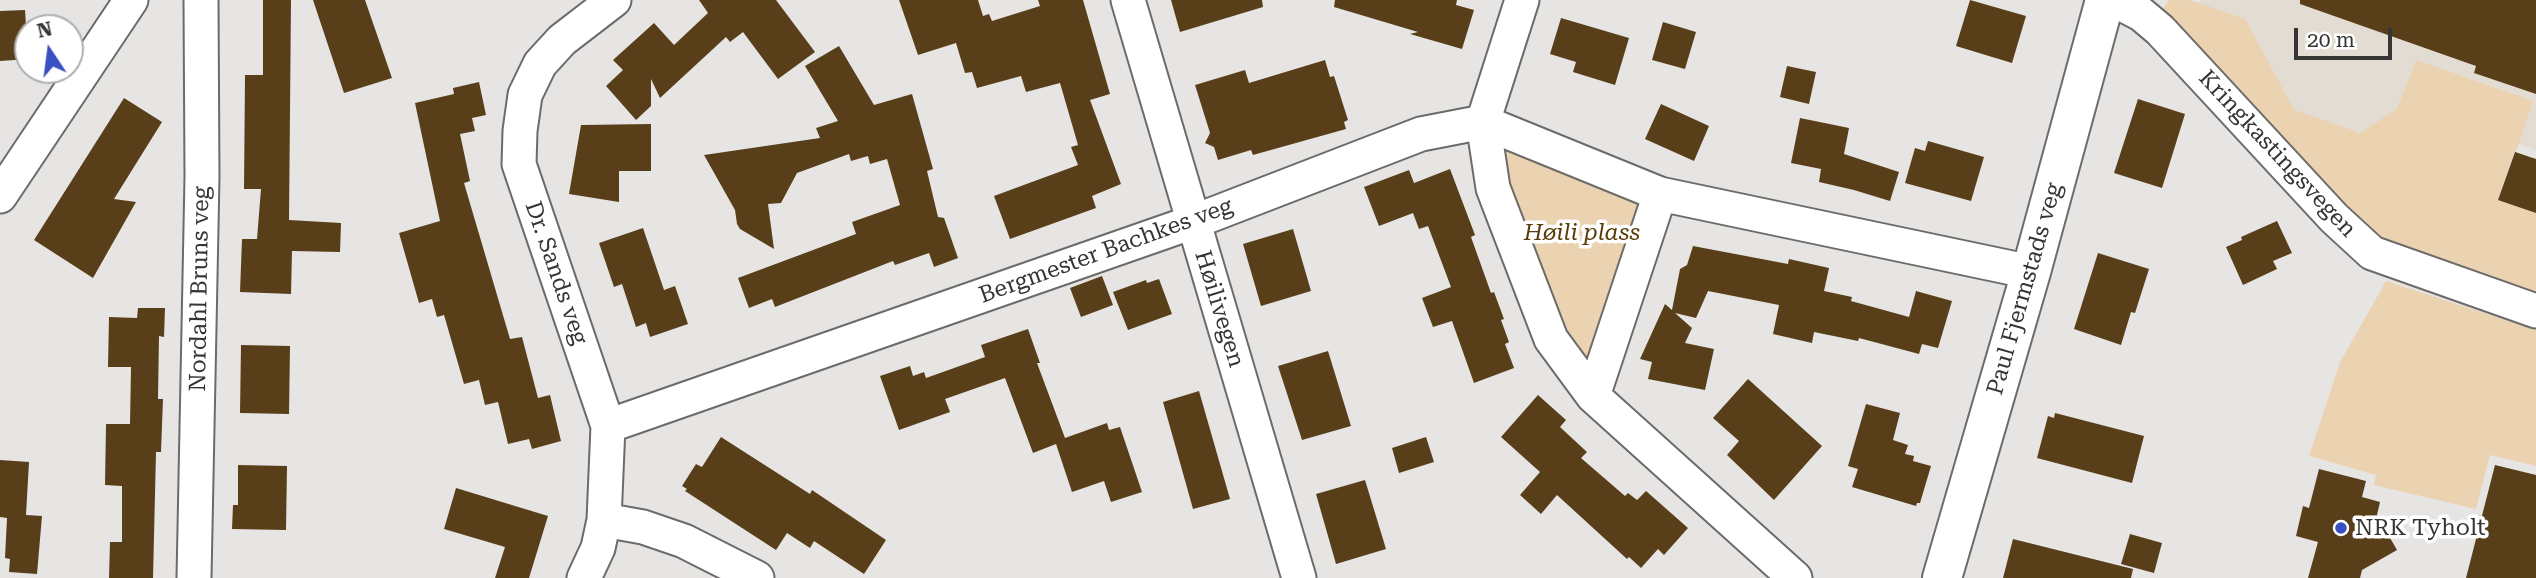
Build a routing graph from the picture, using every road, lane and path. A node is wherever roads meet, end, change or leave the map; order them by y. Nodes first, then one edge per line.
1 (131, 0) edge
2 (201, 0) edge
3 (614, 0) edge
4 (1128, 0) edge
5 (1522, 0) edge
6 (2105, 0) edge
7 (2114, 0) edge
8 (1483, 122) junction
9 (1660, 194) junction
10 (0, 196) edge
11 (1193, 222) junction
12 (2031, 272) junction
13 (2536, 311) edge
14 (1593, 396) junction
15 (608, 426) junction
16 (604, 520) junction
17 (194, 578) edge
18 (584, 578) edge
19 (757, 578) edge
20 (1299, 578) edge
21 (1795, 578) edge
22 (1942, 578) edge

1 - 10 street
2 - 17 street, Nordahl Bruns veg
3 - 15 street, Dr. Sands veg
4 - 11 street, Høilivegen
5 - 8 street
6 - 12 street, Paul Fjermstads veg
7 - 13 street, Kringkastingsvegen
8 - 9 street
8 - 11 street, Bergmester Bachkes veg
8 - 14 street
9 - 12 street
9 - 14 street
11 - 15 street, Bergmester Bachkes veg
11 - 20 street, Høilivegen
12 - 22 street, Paul Fjermstads veg
14 - 21 street
15 - 16 street, Dr. Sands veg
16 - 18 street, Dr. Sands veg
16 - 19 street

